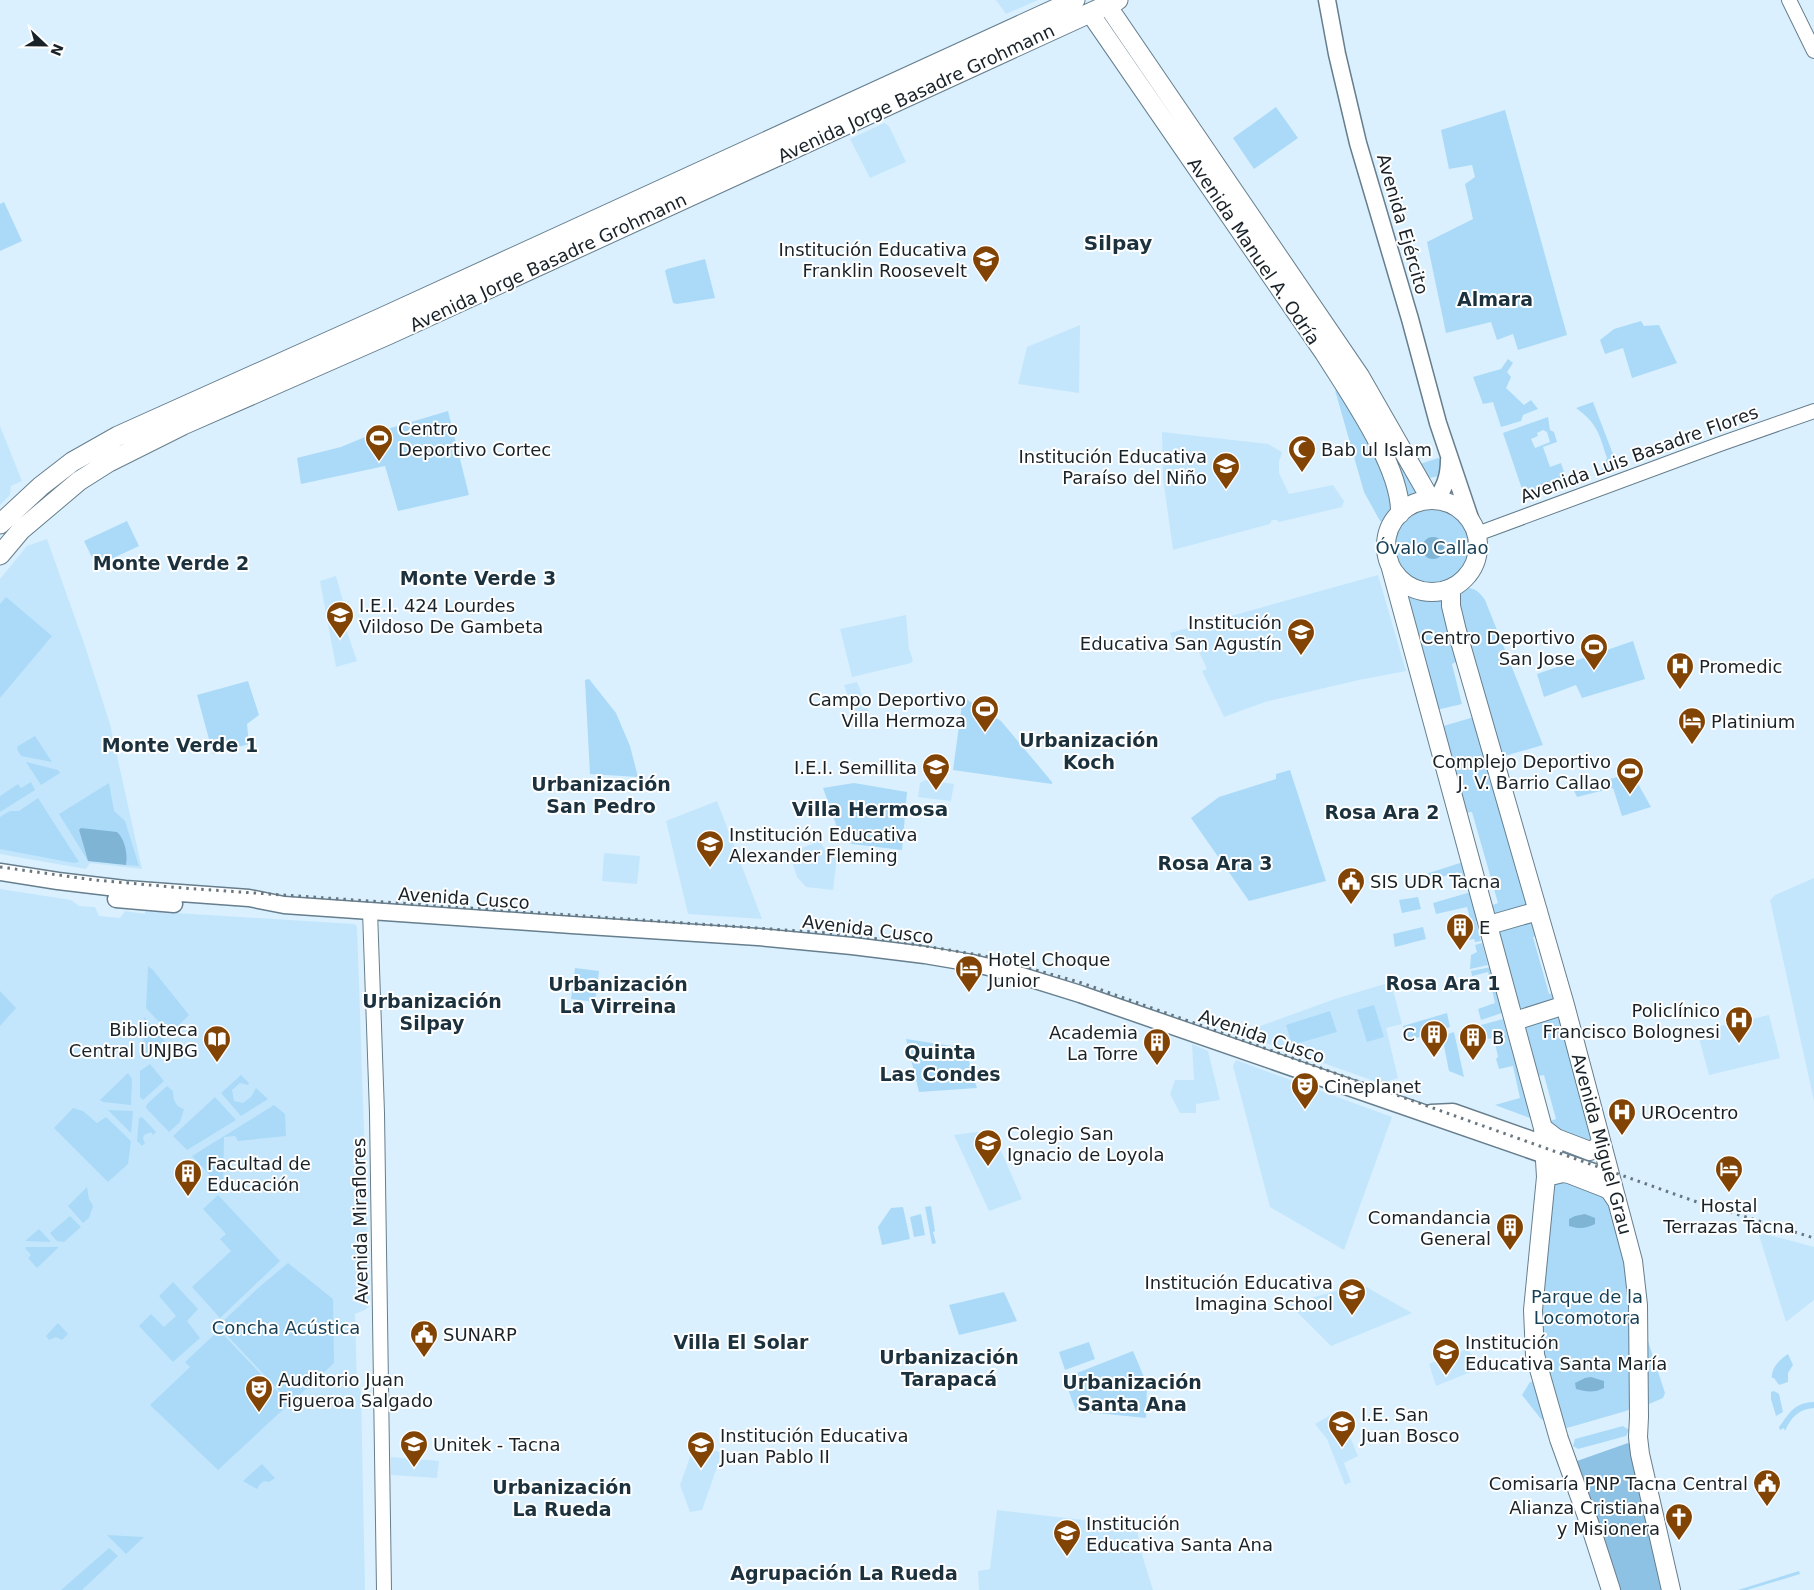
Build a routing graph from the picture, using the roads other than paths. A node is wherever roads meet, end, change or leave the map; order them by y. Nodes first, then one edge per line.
1 (1075, 0) edge
2 (1327, 0) edge
3 (1789, 0) edge
4 (1100, 4) edge
5 (1814, 51) edge
6 (526, 262) junction
7 (387, 325) junction
8 (1332, 349) junction
9 (1814, 411) edge
10 (1448, 458) junction
11 (1434, 500) junction
12 (1400, 514) junction
13 (0, 524) edge
14 (1474, 529) junction
15 (2, 551) edge
16 (1389, 561) junction
17 (1451, 588) junction
18 (0, 872) edge
19 (0, 882) edge
20 (284, 905) junction
21 (370, 911) junction
22 (1538, 911) junction
23 (1488, 924) junction
24 (1565, 1006) junction
25 (1515, 1021) junction
26 (1601, 1142) junction
27 (1545, 1143) junction
28 (1609, 1172) junction
29 (1546, 1177) junction
30 (1616, 1200) junction
31 (384, 1590) edge
32 (1610, 1590) edge
33 (1671, 1590) edge

1 - 6 highway, Avenida Jorge Basadre Grohmann
2 - 10 main road, Avenida Ejército
3 - 5 street
4 - 6 highway, Avenida Jorge Basadre Grohmann
4 - 8 main road, Avenida Manuel A. Odría
6 - 7 highway, Avenida Jorge Basadre Grohmann
7 - 13 highway, Avenida Jorge Basadre Grohmann
7 - 15 highway, Avenida Jorge Basadre Grohmann
8 - 11 main road, Avenida Manuel A. Odría
8 - 12 main road, Avenida Manuel A. Odría
9 - 14 street, Avenida Luis Basadre Flores
10 - 11 main road, Avenida Ejército
10 - 14 main road, Avenida Ejército
11 - 12 main road
11 - 14 main road
12 - 16 main road
14 - 17 main road
16 - 17 main road
16 - 23 main road
17 - 22 main road, Avenida Miguel Grau
18 - 20 main road, Avenida Cusco
19 - 20 main road, Avenida Cusco
20 - 21 main road, Avenida Cusco
21 - 27 main road, Avenida Cusco
21 - 31 street, Avenida Miraflores
22 - 23 main road
22 - 24 main road, Avenida Miguel Grau
23 - 25 main road
24 - 25 main road
24 - 26 main road, Avenida Miguel Grau
25 - 27 main road
26 - 27 main road
26 - 28 main road, Avenida Miguel Grau
27 - 28 main road, Avenida Cusco
27 - 29 main road
28 - 30 main road, Avenida Miguel Grau
29 - 30 main road
29 - 32 main road
30 - 33 main road, Avenida Miguel Grau

